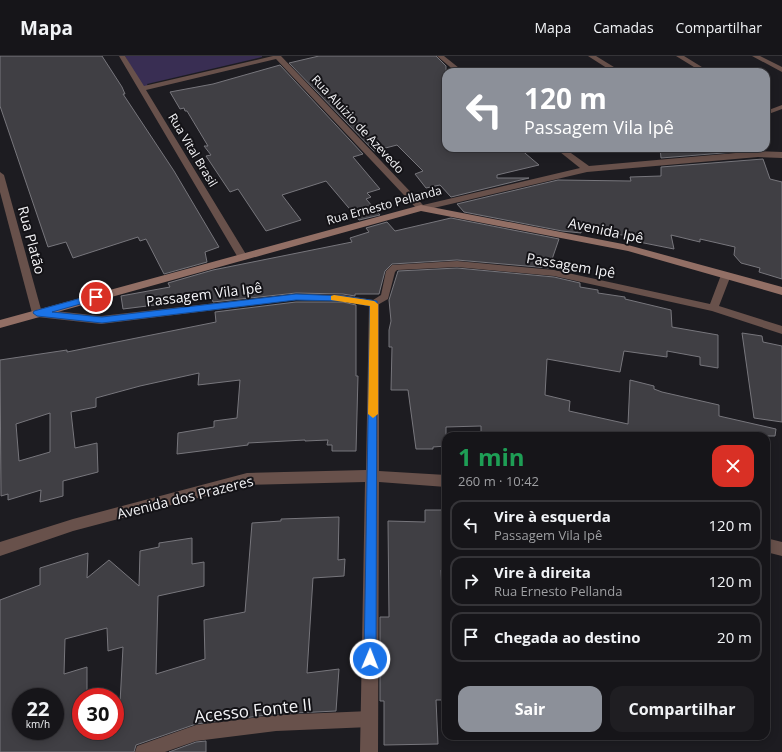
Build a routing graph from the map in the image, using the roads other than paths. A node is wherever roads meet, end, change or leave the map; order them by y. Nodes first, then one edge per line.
1 (122, 56) edge
2 (277, 56) edge
3 (440, 56) edge
4 (591, 56) edge
5 (679, 56) edge
6 (755, 56) edge
7 (455, 68) edge
8 (611, 68) edge
9 (700, 68) edge
10 (782, 70) edge
11 (142, 89) junction
12 (782, 108) edge
13 (770, 112) edge
14 (564, 152) edge
15 (755, 152) edge
16 (758, 154) junction
17 (782, 156) edge
18 (587, 169) junction
19 (0, 175) edge
20 (421, 208) junction
21 (242, 256) junction
22 (726, 275) junction
23 (782, 291) edge
24 (374, 304) junction
25 (713, 308) junction
26 (37, 313) junction
27 (0, 324) edge
28 (782, 330) edge
29 (372, 476) junction
30 (442, 481) edge
31 (770, 546) edge
32 (0, 549) edge
33 (782, 549) edge
34 (370, 719) junction
35 (143, 752) edge
36 (369, 752) edge

1 - 11 street, Rua Vital Brasil
2 - 11 street
2 - 20 street, Rua Aluizio de Azevedo
3 - 7 street
4 - 8 street
5 - 9 lane
6 - 10 street
11 - 21 street, Rua Vital Brasil
12 - 13 lane
14 - 18 street
15 - 16 street
16 - 17 street, Rua Ernesto Pellanda
16 - 18 street, Rua Ernesto Pellanda
18 - 20 street, Rua Ernesto Pellanda
19 - 26 street, Rua Platão
20 - 21 main road, Rua Ernesto Pellanda
20 - 22 main road, Avenida Ipê
21 - 26 main road, Rua Ernesto Pellanda
22 - 23 main road, Avenida Ipê
22 - 25 lane
24 - 25 lane, Passagem Ipê
24 - 26 lane, Passagem Vila Ipê
24 - 29 street
25 - 28 lane, Passagem Ipê
26 - 27 main road, Rua Ernesto Pellanda
29 - 30 street, Avenida dos Prazeres
29 - 32 street, Avenida dos Prazeres
29 - 34 street
31 - 33 street
34 - 35 lane, Acesso Fonte II
34 - 36 street

